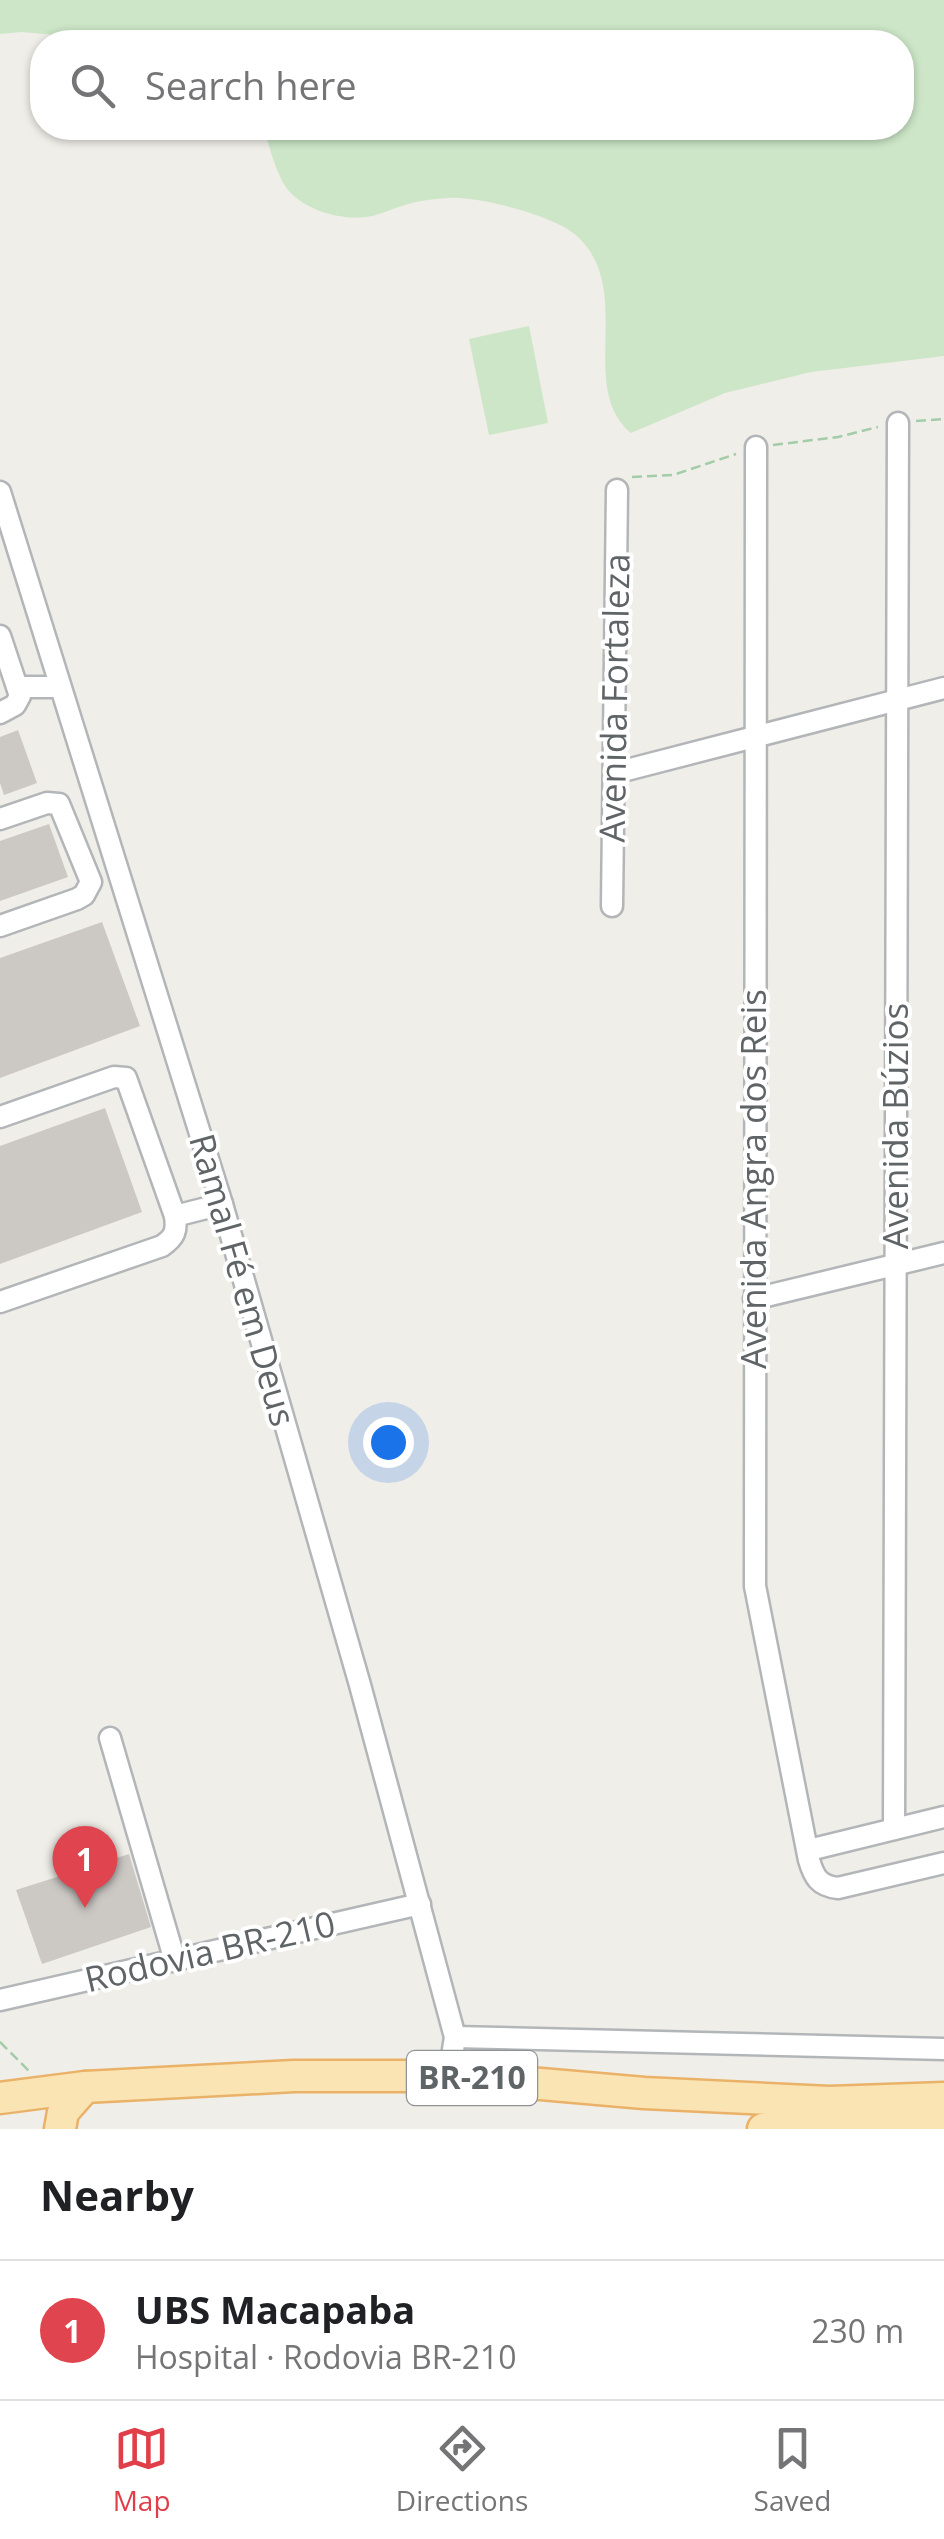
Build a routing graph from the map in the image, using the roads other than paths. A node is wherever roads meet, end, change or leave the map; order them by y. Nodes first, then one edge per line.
1 (898, 423) road end
2 (756, 447) road end
3 (617, 490) road end
4 (0, 492) edge
5 (0, 636) edge
6 (59, 687) junction
7 (944, 688) edge
8 (11, 702) edge
9 (898, 702) junction
10 (756, 737) junction
11 (615, 773) junction
12 (0, 820) edge
13 (118, 873) junction
14 (90, 882) junction
15 (612, 906) dead end
16 (0, 926) edge
17 (0, 1117) edge
18 (222, 1204) junction
19 (175, 1216) junction
20 (944, 1253) edge
21 (896, 1264) junction
22 (754, 1300) junction
23 (0, 1302) edge
24 (110, 1738) dead end
25 (944, 1817) edge
26 (894, 1829) junction
27 (809, 1850) junction
28 (944, 1863) edge
29 (420, 1904) junction
30 (175, 1961) junction
31 (0, 2000) edge
32 (455, 2037) junction
33 (944, 2049) edge
34 (450, 2076) junction
35 (85, 2086) junction
36 (0, 2098) edge
37 (944, 2098) edge
38 (944, 2123) edge
39 (60, 2129) edge
40 (762, 2129) edge

1 - 9 street, Avenida Búzios
2 - 10 street, Avenida Angra dos Reis
3 - 11 street, Avenida Fortaleza
4 - 6 street, Ramal Fé em Deus
5 - 8 street
6 - 8 street
6 - 13 street, Ramal Fé em Deus
7 - 9 street
9 - 10 street
9 - 21 street, Avenida Búzios
10 - 11 street
10 - 22 street, Avenida Angra dos Reis
11 - 15 street, Avenida Fortaleza
12 - 14 street
13 - 14 street
13 - 18 street, Ramal Fé em Deus
14 - 16 street
17 - 19 street
18 - 19 street
18 - 29 street, Ramal Fé em Deus
19 - 23 street
20 - 21 street
21 - 22 street
21 - 26 street, Avenida Búzios
22 - 27 street, Avenida Angra dos Reis
24 - 30 street
25 - 26 street
26 - 27 street
27 - 28 street, Avenida Angra dos Reis
29 - 30 street, Rodovia BR-210
29 - 32 street, Ramal Fé em Deus
30 - 31 street, Rodovia BR-210
32 - 33 street
32 - 34 street, Ramal Fé em Deus
34 - 35 main road, BR-210
34 - 37 main road, BR-210
35 - 36 main road, BR-210
35 - 39 main road
38 - 40 main road

